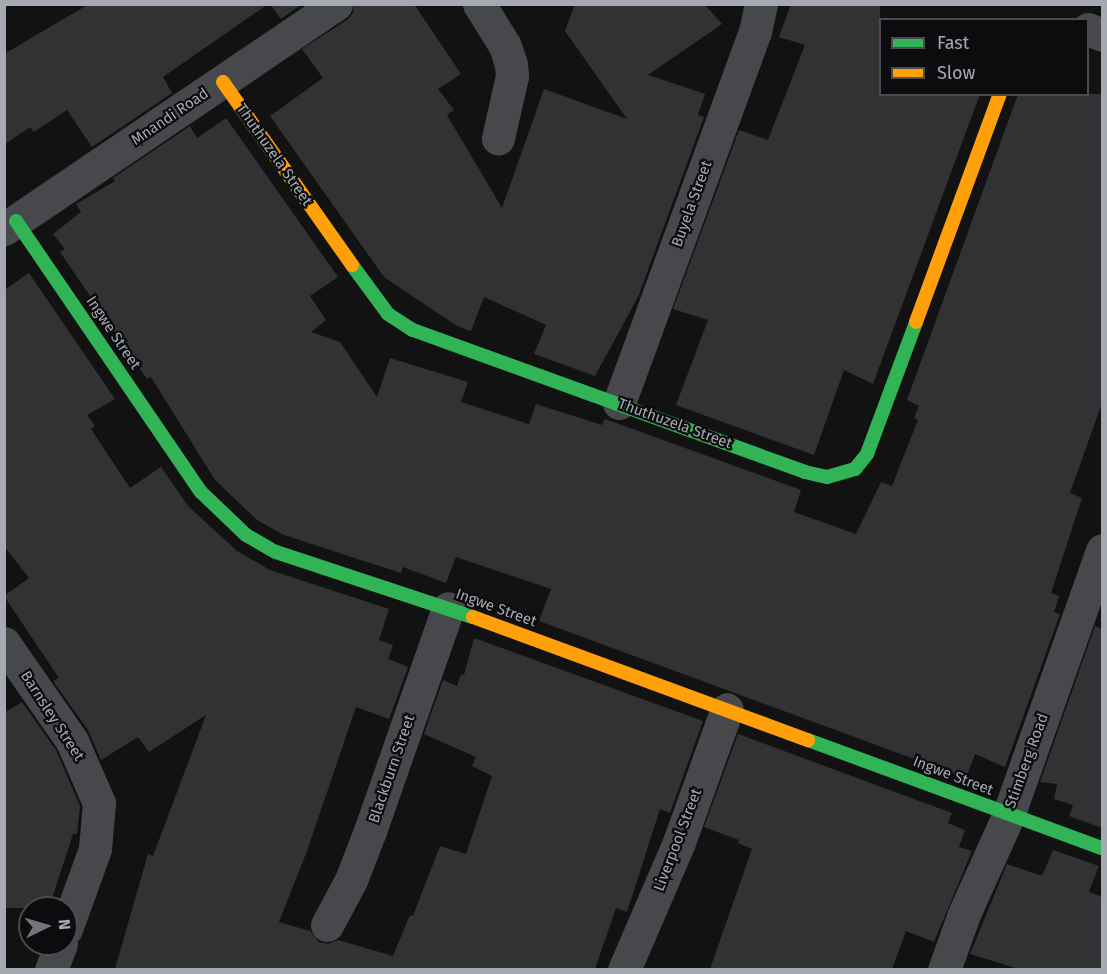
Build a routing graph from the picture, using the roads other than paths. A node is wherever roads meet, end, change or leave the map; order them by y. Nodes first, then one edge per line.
1 (336, 4) edge
2 (479, 4) edge
3 (761, 4) edge
4 (223, 82) junction
5 (999, 96) edge
6 (498, 138) dead end
7 (10, 225) edge
8 (619, 403) junction
9 (1102, 550) edge
10 (448, 608) junction
11 (4, 643) edge
12 (727, 709) junction
13 (1008, 816) junction
14 (1102, 848) edge
15 (78, 896) edge
16 (327, 925) dead end
17 (624, 969) edge
18 (944, 969) edge

1 - 4 street, Mnandi Road
2 - 6 street
3 - 8 street, Buyela Street
4 - 7 street, Mnandi Road
4 - 8 street, Thuthuzela Street
5 - 8 street, Thuthuzela Street
7 - 10 street, Ingwe Street
9 - 13 street, Stimberg Road
10 - 12 street, Ingwe Street
10 - 16 street, Blackburn Street
11 - 15 street, Barnsley Street
12 - 13 street, Ingwe Street
12 - 17 street, Liverpool Street
13 - 14 street, Ingwe Street
13 - 18 street, Stimberg Road

